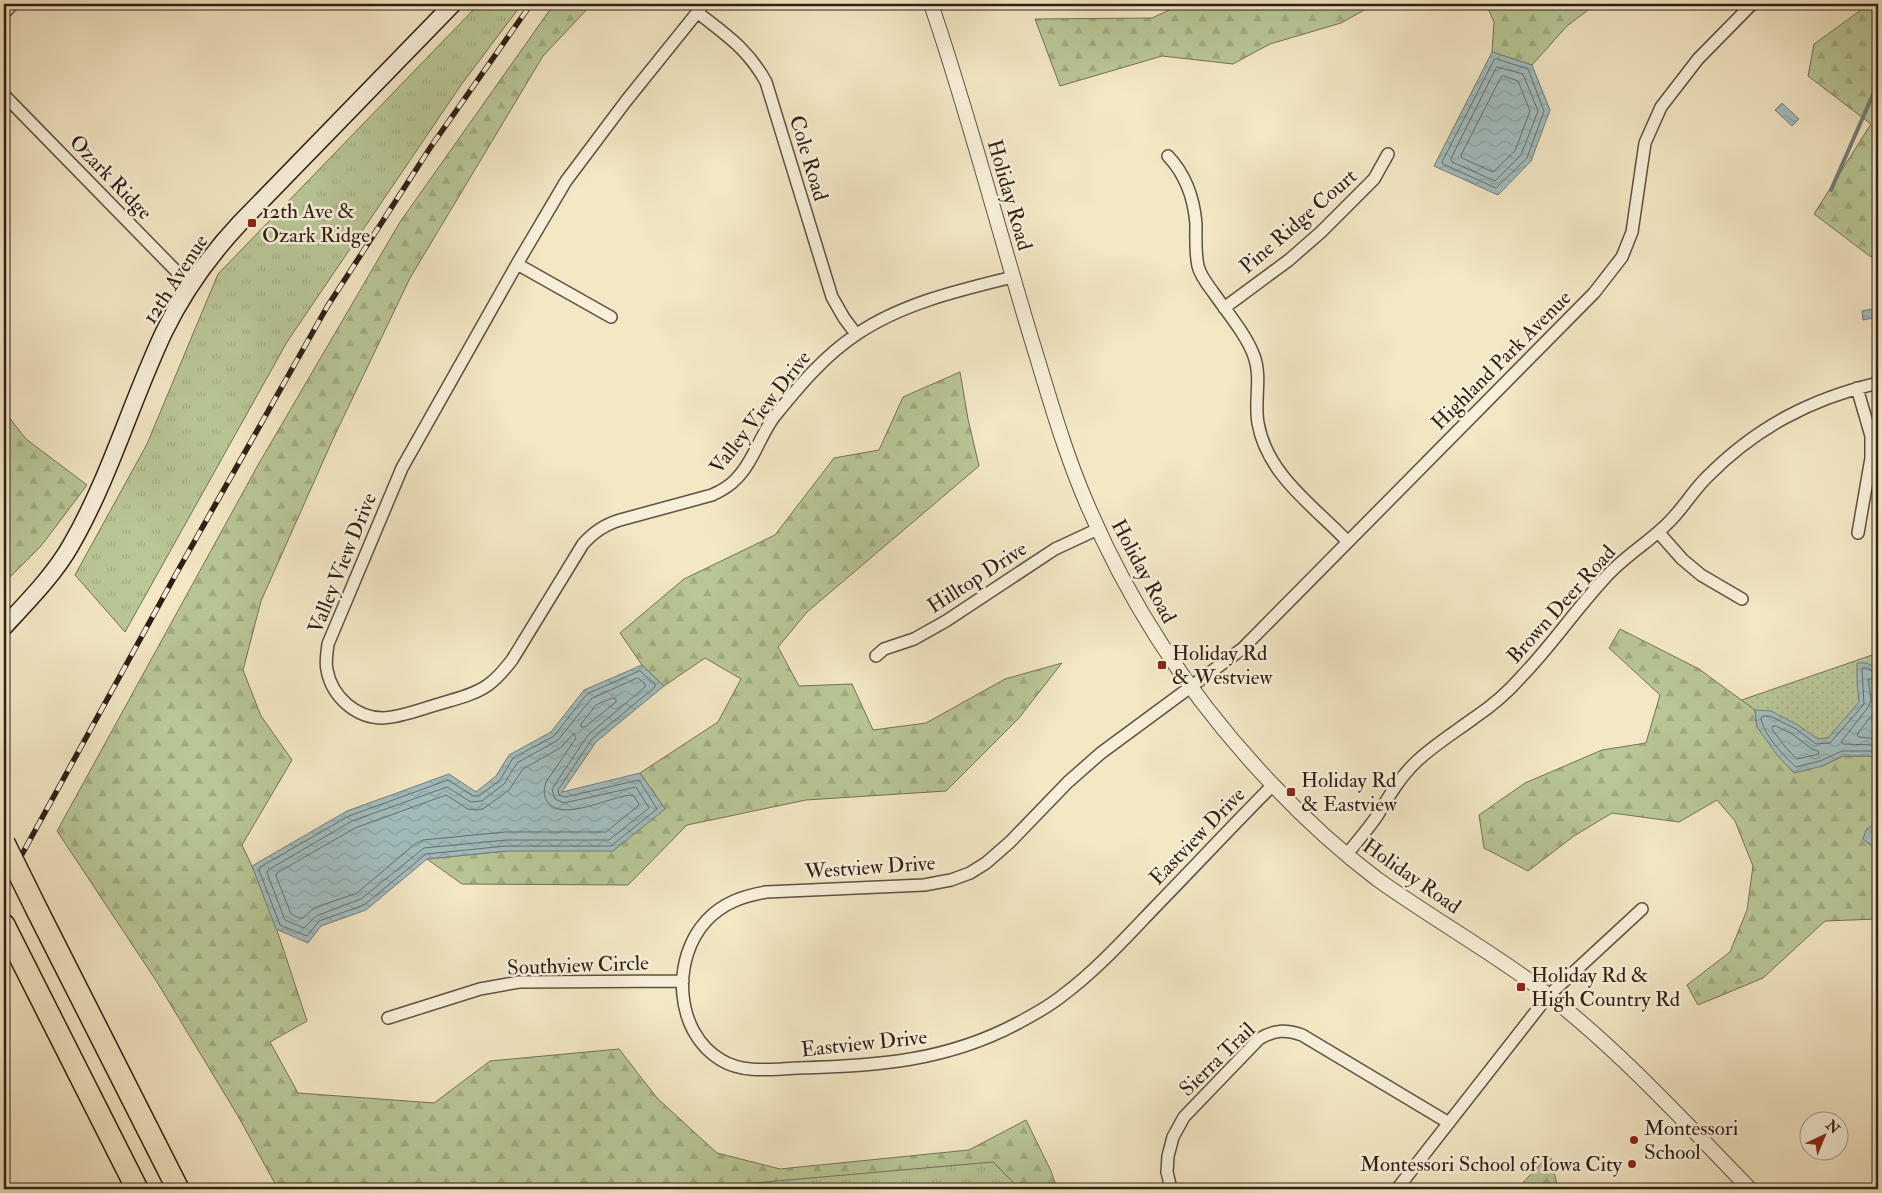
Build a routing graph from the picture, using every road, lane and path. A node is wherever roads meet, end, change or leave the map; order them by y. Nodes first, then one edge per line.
1 (14, 4) edge
2 (453, 4) edge
3 (931, 4) edge
4 (1752, 4) edge
5 (701, 8) edge
6 (4, 14) edge
7 (4, 95) edge
8 (1388, 154) dead end
9 (1168, 156) dead end
10 (517, 264) junction
11 (1013, 277) junction
12 (193, 283) junction
13 (1224, 308) junction
14 (611, 317) dead end
15 (856, 334) junction
16 (1878, 383) edge
17 (1857, 388) junction
18 (1098, 529) junction
19 (1659, 533) junction
20 (1858, 533) dead end
21 (1348, 542) junction
22 (1742, 599) dead end
23 (4, 627) edge
24 (876, 656) dead end
25 (1190, 687) junction
26 (1273, 785) junction
27 (4, 843) edge
28 (1347, 854) junction
29 (1642, 909) dead end
30 (4, 925) edge
31 (683, 981) junction
32 (1548, 996) junction
33 (388, 1018) dead end
34 (1449, 1123) junction
35 (136, 1189) edge
36 (178, 1189) edge
37 (1171, 1189) edge
38 (1397, 1189) edge
39 (1750, 1189) edge

1 - 6 street
2 - 12 main road, 12th Avenue
3 - 11 street, Holiday Road
4 - 21 street, Highland Park Avenue
5 - 10 street, Valley View Drive
5 - 15 street, Cole Road
7 - 12 street, Ozark Ridge
8 - 13 street, Pine Ridge Court
9 - 13 street
10 - 14 street
10 - 15 street, Valley View Drive
11 - 15 street, Valley View Drive
11 - 18 street, Holiday Road
12 - 23 main road, 12th Avenue
13 - 21 street
16 - 17 street, Brown Deer Road
17 - 19 street, Brown Deer Road
17 - 20 street
18 - 24 street, Hilltop Drive
18 - 25 street, Holiday Road
19 - 22 street
19 - 28 street, Brown Deer Road
21 - 25 street, Highland Park Avenue
25 - 26 street, Holiday Road
25 - 31 street, Westview Drive
26 - 28 street, Holiday Road
26 - 31 street, Eastview Drive
27 - 36 highway, bridge
28 - 32 street, Holiday Road
29 - 32 street
30 - 35 highway
31 - 33 street, Southview Circle
32 - 34 street
32 - 39 street, Holiday Road
34 - 37 street, Sierra Trail
34 - 38 street

